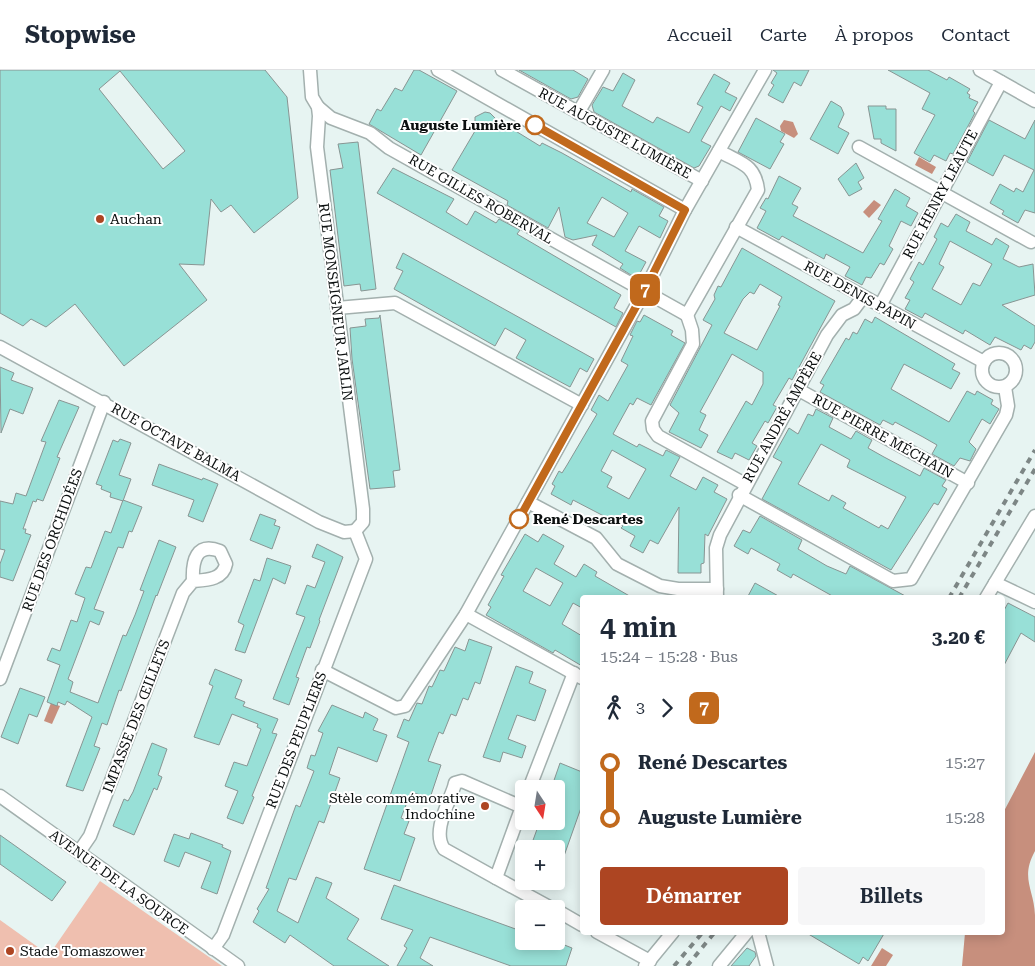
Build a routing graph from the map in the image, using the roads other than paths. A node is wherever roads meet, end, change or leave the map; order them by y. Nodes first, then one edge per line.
1 (310, 70) edge
2 (438, 70) edge
3 (502, 70) edge
4 (603, 70) edge
5 (764, 70) edge
6 (980, 70) edge
7 (1001, 82) junction
8 (1035, 101) edge
9 (318, 106) junction
10 (578, 113) junction
11 (859, 147) dead end
12 (719, 151) junction
13 (702, 181) junction
14 (941, 192) junction
15 (685, 210) junction
16 (736, 227) junction
17 (1031, 242) dead end
18 (644, 292) junction
19 (863, 297) junction
20 (880, 306) junction
21 (337, 308) junction
22 (687, 315) junction
23 (0, 346) edge
24 (984, 362) junction
25 (1005, 387) junction
26 (797, 389) junction
27 (104, 402) junction
28 (582, 405) junction
29 (968, 484) junction
30 (742, 490) junction
31 (528, 502) junction
32 (1035, 516) edge
33 (355, 531) junction
34 (193, 581) dead end
35 (995, 583) junction
36 (717, 593) edge
37 (988, 595) edge
38 (1035, 602) edge
39 (466, 614) junction
40 (322, 670) junction
41 (578, 676) edge
42 (0, 679) edge
43 (533, 780) edge
44 (0, 796) edge
45 (515, 801) edge
46 (515, 826) edge
47 (79, 852) junction
48 (496, 878) junction
49 (537, 900) edge
50 (565, 916) edge
51 (580, 924) edge
52 (602, 935) edge
53 (671, 935) edge
54 (745, 935) edge
55 (759, 935) edge
56 (213, 949) junction
57 (647, 964) edge
58 (238, 966) edge
59 (719, 966) edge
60 (767, 966) edge

1 - 9 street, RUE MONSEIGNEUR JARLIN
2 - 15 street
3 - 10 street, RUE AUGUSTE LUMIÈRE
4 - 10 street
5 - 12 street
6 - 7 street
7 - 8 street
7 - 14 street, RUE HENRY LEAUTE
9 - 18 street, RUE GILLES ROBERVAL
9 - 21 street, RUE MONSEIGNEUR JARLIN
10 - 13 street, RUE AUGUSTE LUMIÈRE
11 - 14 street
12 - 13 street
12 - 16 street
13 - 15 street
14 - 17 street
14 - 20 street, RUE HENRY LEAUTE
15 - 18 street
16 - 19 street, RUE DENIS PAPIN
16 - 22 street
18 - 22 street, RUE GILLES ROBERVAL
18 - 28 street
19 - 20 street, RUE DENIS PAPIN
19 - 26 street, RUE ANDRÉ AMPÈRE
20 - 24 street, RUE DENIS PAPIN
21 - 28 street
21 - 33 street, RUE MONSEIGNEUR JARLIN
22 - 30 street
23 - 27 street, RUE OCTAVE BALMA
24 - 25 street
24 - 25 street
25 - 29 street
26 - 29 street, RUE PIERRE MÉCHAIN
26 - 30 street, RUE ANDRÉ AMPÈRE
27 - 33 street, RUE OCTAVE BALMA
27 - 42 street, RUE DES ORCHIDÉES
28 - 31 street
29 - 30 street
30 - 36 street, RUE ANDRÉ AMPÈRE
31 - 36 street
31 - 39 street
32 - 35 street
33 - 40 street, RUE DES PEUPLIERS
34 - 47 street, IMPASSE DES ŒILLETS
35 - 37 street
35 - 38 street
39 - 40 street
39 - 41 street
40 - 56 street, RUE DES PEUPLIERS
41 - 43 street
44 - 47 street, AVENUE DE LA SOURCE
45 - 48 street
46 - 48 street
47 - 56 street, AVENUE DE LA SOURCE
48 - 49 street
50 - 51 street
52 - 57 street
53 - 57 street
54 - 59 street
55 - 60 street
56 - 58 street, AVENUE DE LA SOURCE

